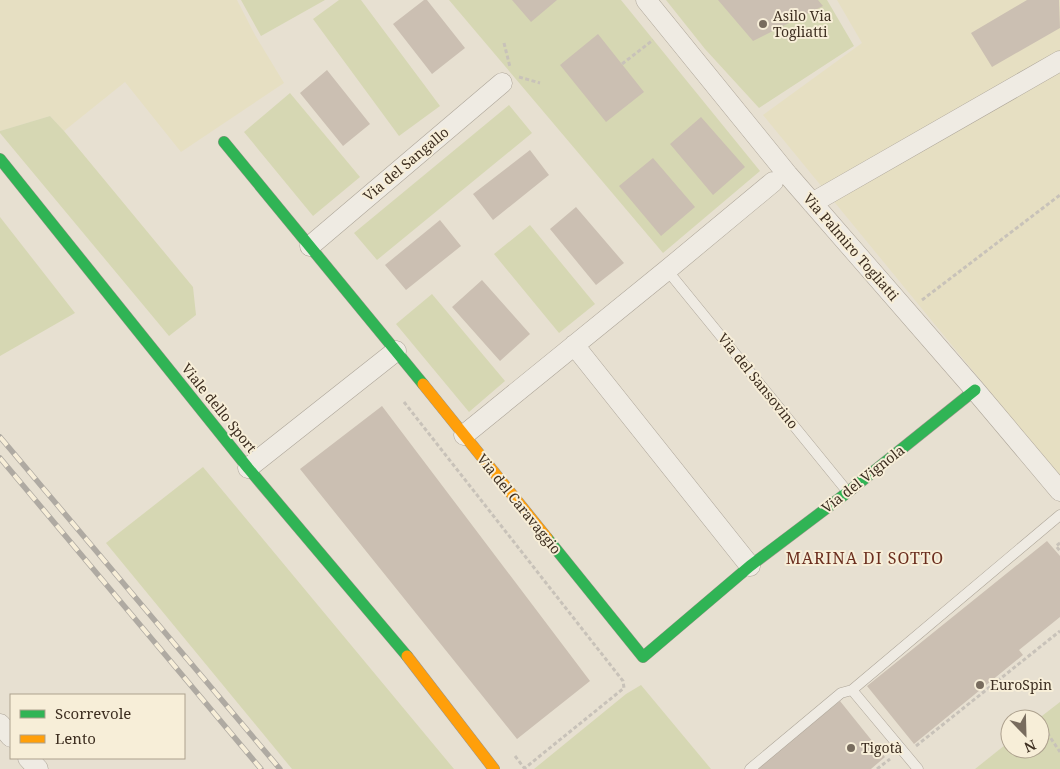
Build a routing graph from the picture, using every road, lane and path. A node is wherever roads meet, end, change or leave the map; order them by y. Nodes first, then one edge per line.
1 (646, 0) edge
2 (657, 37) dead end
3 (1060, 61) edge
4 (622, 64) dead end
5 (509, 79) joint
6 (540, 83) dead end
7 (224, 142) dead end
8 (0, 159) edge
9 (773, 182) dead end
10 (1060, 194) edge
11 (812, 203) junction
12 (310, 246) junction
13 (667, 270) junction
14 (918, 304) dead end
15 (574, 346) junction
16 (396, 350) junction
17 (975, 390) junction
18 (402, 399) dead end
19 (464, 435) junction
20 (248, 468) junction
21 (1060, 491) edge
22 (848, 492) junction
23 (1060, 515) edge
24 (1060, 543) edge
25 (1060, 551) edge
26 (750, 566) junction
27 (1060, 631) edge
28 (643, 657) joint
29 (420, 672) junction
30 (852, 690) junction
31 (0, 724) edge
32 (10, 736) edge
33 (1050, 737) edge
34 (904, 752) junction
35 (1060, 752) edge
36 (512, 753) dead end
37 (498, 755) dead end
38 (29, 759) edge
39 (38, 769) edge
40 (494, 769) edge
41 (525, 769) edge
42 (750, 769) edge
43 (878, 769) edge
44 (918, 769) edge

1 - 11 street, Via Palmiro Togliatti
2 - 4 path
3 - 11 street
5 - 6 path
5 - 12 street, Via del Sangallo
7 - 12 street, Via del Caravaggio
8 - 20 street, Viale dello Sport
9 - 13 street
10 - 14 path
11 - 17 street, Via Palmiro Togliatti
12 - 16 street, Via del Caravaggio
13 - 15 street
13 - 22 lane, Via del Sansovino
15 - 19 street
15 - 26 street
16 - 19 street, Via del Caravaggio
16 - 20 street
17 - 21 street, Via Palmiro Togliatti
17 - 22 street, Via del Vignola
18 - 41 path
19 - 28 street, Via del Caravaggio
20 - 29 street, Viale dello Sport
22 - 26 street, Via del Vignola
23 - 30 lane
24 - 25 path
26 - 28 street, Via del Vignola
27 - 34 path
29 - 37 street, Viale dello Sport
29 - 40 street, Viale dello Sport
30 - 34 lane
30 - 42 lane
31 - 32 street
33 - 35 path
34 - 43 path
34 - 44 lane
36 - 41 path
38 - 39 street

